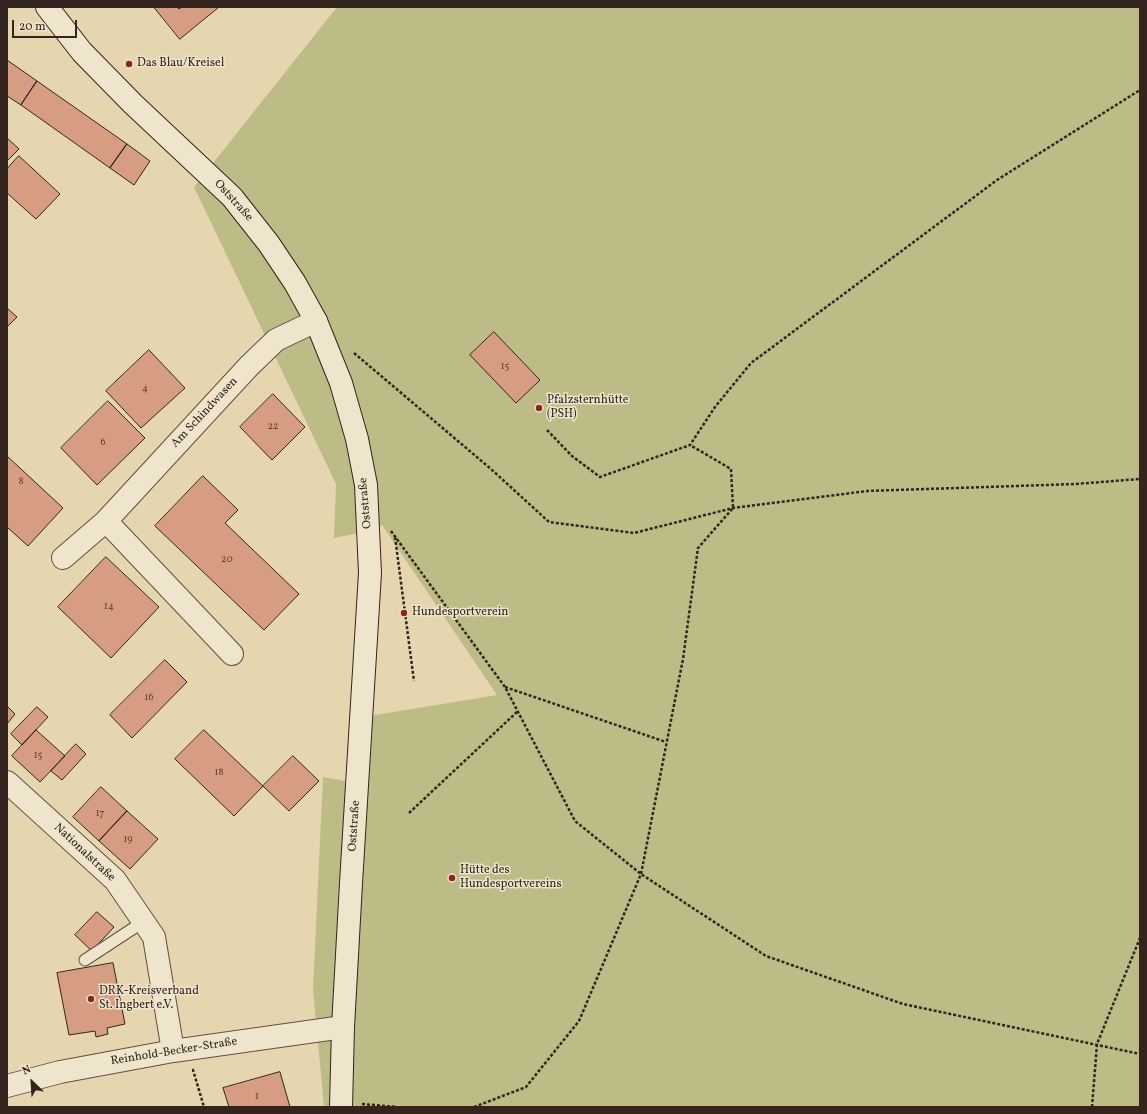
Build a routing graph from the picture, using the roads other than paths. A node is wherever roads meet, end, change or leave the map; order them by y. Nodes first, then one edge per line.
1 (48, 7) edge
2 (316, 321) junction
3 (106, 521) junction
4 (63, 558) dead end
5 (232, 654) dead end
6 (7, 782) edge
7 (144, 922) junction
8 (85, 960) dead end
9 (344, 1027) junction
10 (172, 1051) junction
11 (7, 1086) edge
12 (341, 1105) edge

1 - 2 street, Oststraße
2 - 3 street, Am Schindwasen
2 - 9 street, Oststraße
3 - 4 street, Am Schindwasen
3 - 5 street
6 - 7 street, Nationalstraße
7 - 8 lane
7 - 10 street, Nationalstraße
9 - 10 street, Reinhold-Becker-Straße
9 - 12 street, Oststraße
10 - 11 street, Reinhold-Becker-Straße

